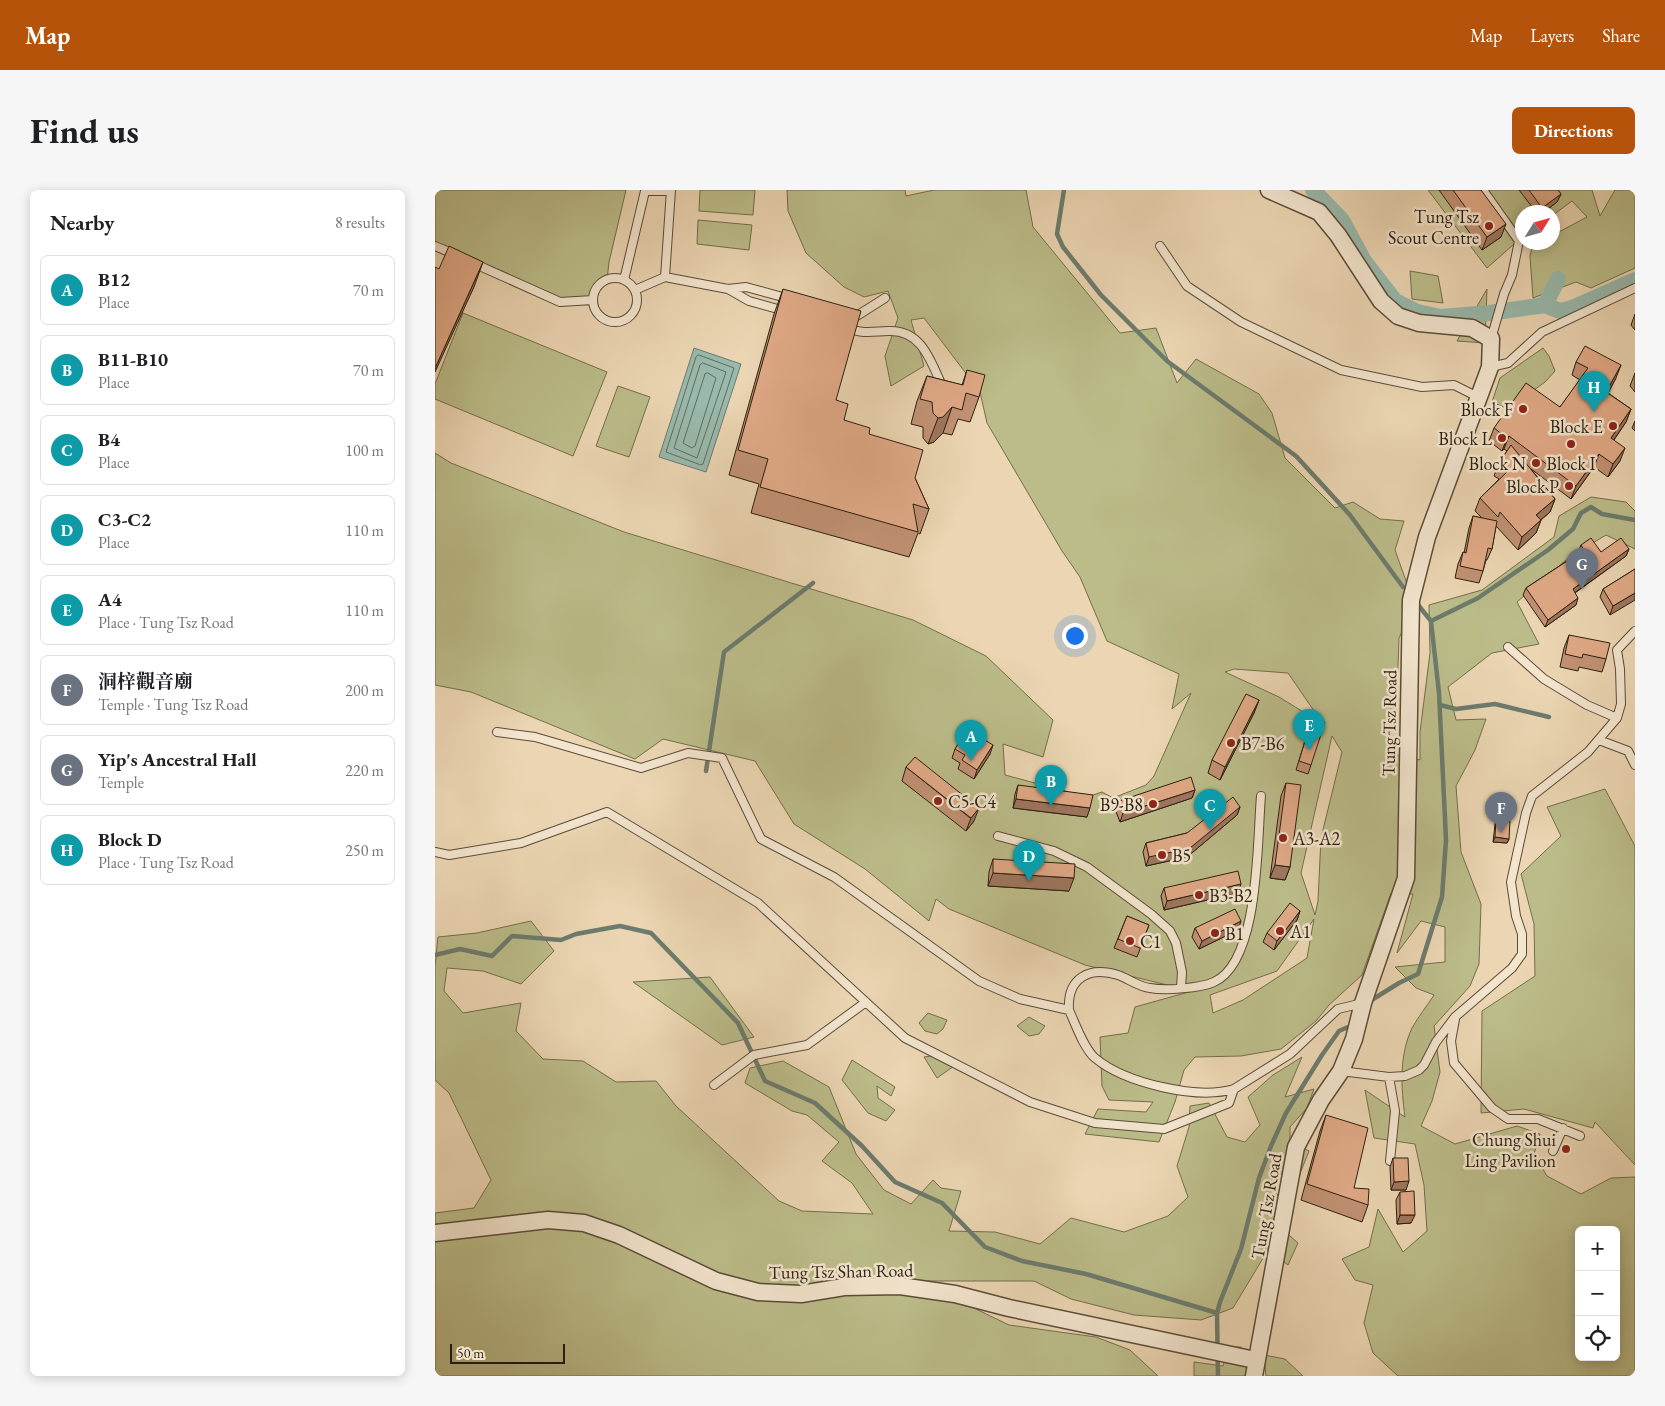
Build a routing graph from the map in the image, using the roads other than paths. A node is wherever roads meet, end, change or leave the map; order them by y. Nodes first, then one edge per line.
1 (671, 190) edge
2 (1269, 190) edge
3 (1483, 190) edge
4 (435, 246) edge
5 (1160, 246) dead end
6 (665, 277) junction
7 (624, 280) junction
8 (729, 289) junction
9 (635, 290) junction
10 (1633, 290) edge
11 (885, 298) dead end
12 (593, 300) junction
13 (801, 302) edge
14 (794, 314) edge
15 (846, 315) edge
16 (839, 326) edge
17 (1492, 333) junction
18 (1490, 368) junction
19 (944, 390) edge
20 (1478, 397) junction
21 (1635, 631) edge
22 (1508, 648) dead end
23 (1617, 718) junction
24 (497, 732) dead end
25 (1599, 740) junction
26 (1635, 765) edge
27 (1261, 796) dead end
28 (998, 836) dead end
29 (435, 852) edge
30 (1181, 987) junction
31 (866, 1002) junction
32 (1363, 1003) junction
33 (1069, 1010) junction
34 (1455, 1017) junction
35 (1341, 1071) junction
36 (1389, 1077) junction
37 (714, 1085) dead end
38 (1234, 1089) junction
39 (1563, 1128) junction
40 (1579, 1136) dead end
41 (1553, 1151) dead end
42 (1390, 1161) dead end
43 (435, 1234) edge
44 (1255, 1368) edge

1 - 6 lane
1 - 7 lane
2 - 17 street
3 - 17 lane
4 - 12 lane
5 - 20 lane
6 - 8 lane
6 - 9 lane
7 - 9 lane
7 - 12 lane
8 - 13 lane
8 - 14 lane
9 - 12 lane
10 - 18 lane
11 - 15 lane
16 - 19 lane
17 - 18 street, Tung Tsz Road
18 - 20 street, Tung Tsz Road
20 - 32 street, Tung Tsz Road
21 - 23 lane
22 - 23 lane
23 - 25 lane
24 - 33 lane
25 - 26 lane
25 - 34 lane
27 - 30 lane
28 - 30 lane
29 - 31 lane
30 - 33 lane
31 - 37 lane
31 - 38 lane
32 - 35 street, Tung Tsz Road
32 - 38 lane
33 - 38 lane
34 - 36 lane
34 - 39 lane
35 - 36 lane
35 - 44 street, Tung Tsz Road
36 - 42 lane
39 - 40 lane
39 - 41 lane
43 - 44 street, Tung Tsz Shan Road

